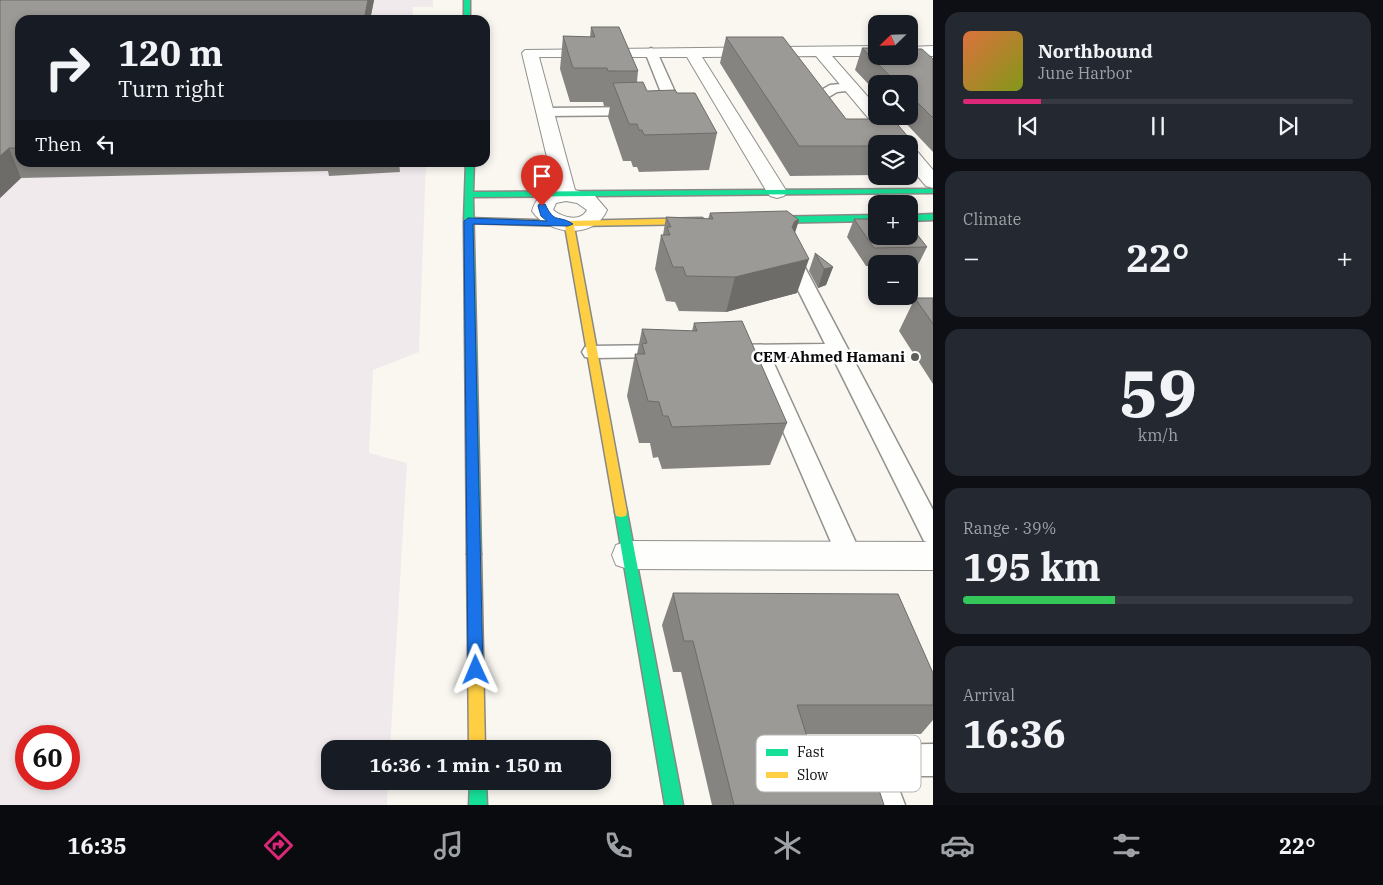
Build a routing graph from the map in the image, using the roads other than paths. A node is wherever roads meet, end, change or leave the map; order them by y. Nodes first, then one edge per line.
1 (467, 0) edge
2 (468, 15) edge
3 (820, 51) junction
4 (868, 51) edge
5 (650, 52) junction
6 (692, 52) junction
7 (851, 87) junction
8 (545, 112) junction
9 (840, 123) edge
10 (887, 129) edge
11 (918, 164) edge
12 (470, 167) edge
13 (933, 182) edge
14 (933, 190) edge
15 (777, 192) junction
16 (470, 195) junction
17 (566, 195) junction
18 (933, 217) edge
19 (868, 218) edge
20 (918, 218) edge
21 (468, 221) junction
22 (716, 221) edge
23 (746, 221) edge
24 (568, 224) junction
25 (792, 260) edge
26 (758, 350) junction
27 (838, 350) junction
28 (680, 351) edge
29 (709, 351) edge
30 (592, 352) junction
31 (933, 534) edge
32 (628, 555) junction
33 (849, 556) junction
34 (933, 556) edge
35 (477, 740) edge
36 (478, 790) edge
37 (884, 792) edge
38 (478, 805) edge
39 (674, 805) edge
40 (889, 805) edge

1 - 2 street
3 - 4 street
3 - 6 street
3 - 7 street
5 - 6 street
5 - 8 street
5 - 8 lane
6 - 15 street
7 - 9 lane
7 - 10 street
8 - 17 street
11 - 13 street
12 - 16 street
14 - 15 street
15 - 17 street
16 - 17 street
16 - 21 street
17 - 24 street
17 - 24 street
18 - 20 street
19 - 23 street
21 - 24 street
21 - 35 street
22 - 24 street
24 - 30 street
25 - 27 lane
26 - 27 lane
26 - 29 lane
26 - 33 lane
27 - 31 lane
28 - 30 lane
30 - 32 street
32 - 33 street
32 - 39 street
33 - 34 street
36 - 38 street
37 - 40 lane

